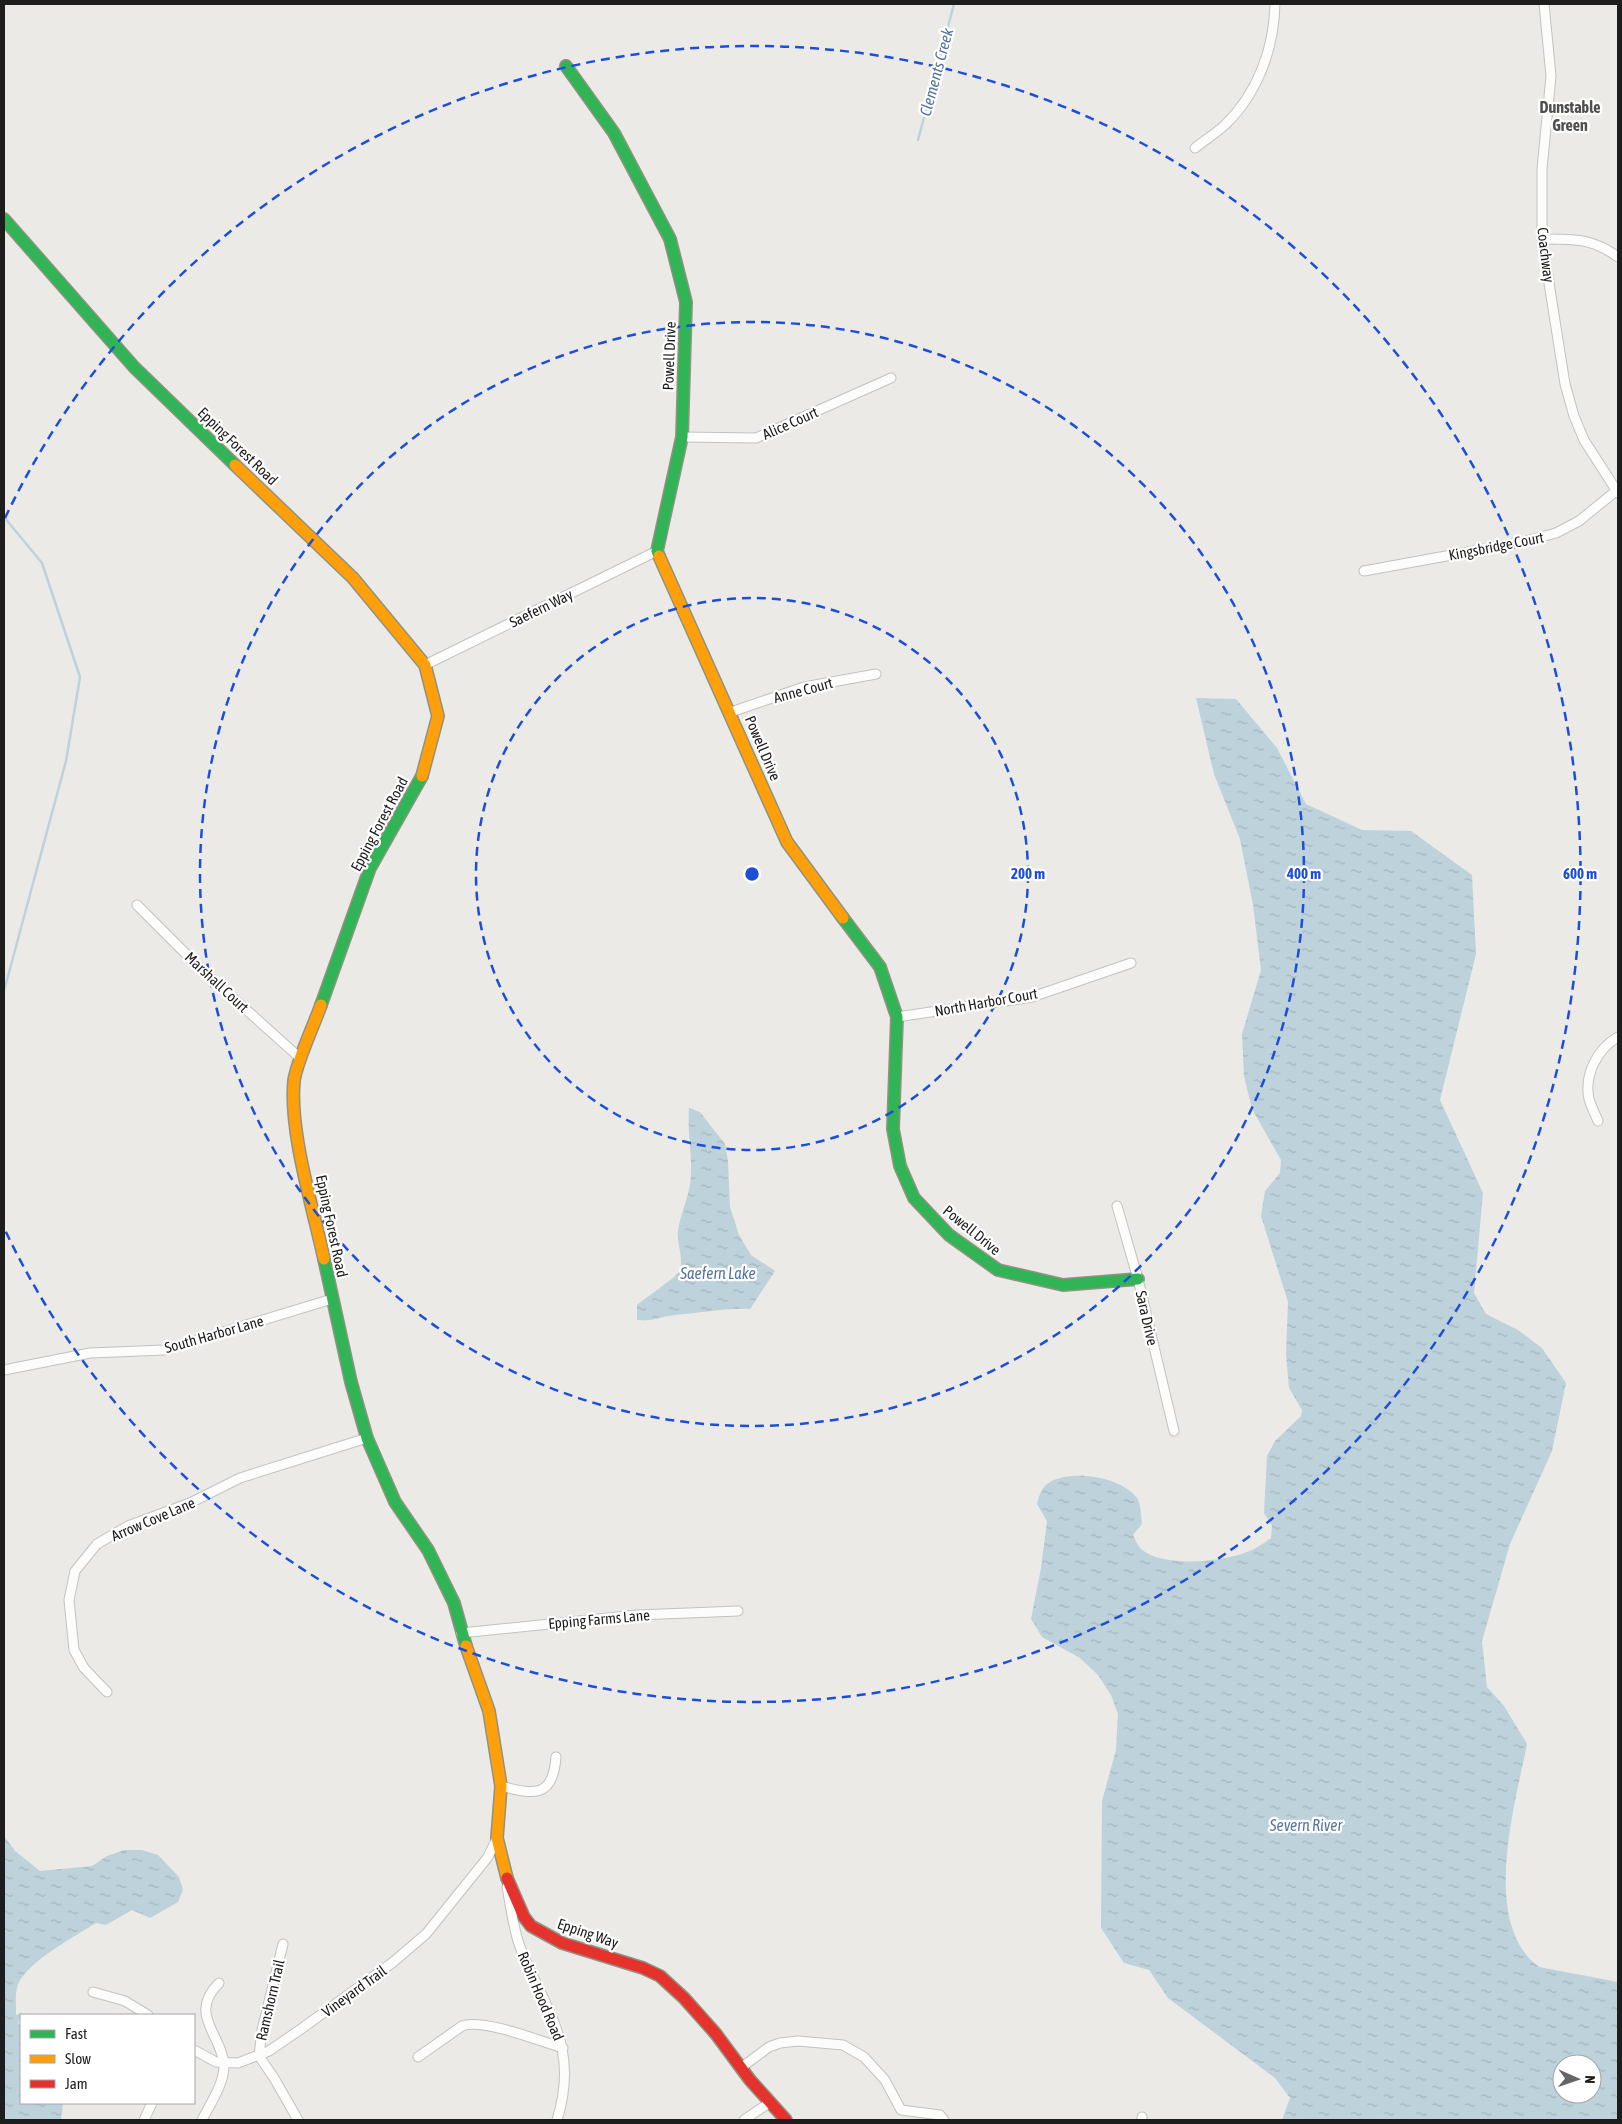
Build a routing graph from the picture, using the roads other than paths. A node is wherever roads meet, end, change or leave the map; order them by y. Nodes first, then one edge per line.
1 (1275, 4) edge
2 (1544, 4) edge
3 (566, 66) dead end
4 (1195, 148) dead end
5 (4, 220) edge
6 (1542, 239) junction
7 (1618, 257) edge
8 (891, 378) dead end
9 (682, 437) junction
10 (1617, 492) edge
11 (657, 551) junction
12 (1364, 571) dead end
13 (425, 665) junction
14 (876, 674) dead end
15 (731, 712) junction
16 (137, 905) dead end
17 (1131, 963) dead end
18 (897, 1017) junction
19 (1618, 1037) edge
20 (300, 1058) junction
21 (1598, 1121) dead end
22 (1116, 1206) dead end
23 (1138, 1279) junction
24 (332, 1299) junction
25 (4, 1370) edge
26 (1174, 1431) dead end
27 (367, 1438) junction
28 (738, 1611) dead end
29 (461, 1633) junction
30 (106, 1692) dead end
31 (556, 1757) dead end
32 (501, 1786) junction
33 (497, 1838) junction
34 (504, 1872) junction
35 (284, 1944) dead end
36 (219, 1983) dead end
37 (93, 1992) dead end
38 (146, 2014) edge
39 (563, 2048) junction
40 (195, 2050) edge
41 (259, 2056) junction
42 (418, 2057) dead end
43 (224, 2064) junction
44 (742, 2067) junction
45 (769, 2102) junction
46 (152, 2104) edge
47 (144, 2120) edge
48 (202, 2120) edge
49 (298, 2120) edge
50 (557, 2120) edge
51 (744, 2120) edge
52 (786, 2120) edge
53 (944, 2120) edge

1 - 4 street
2 - 6 street, Coachway
3 - 9 street, Powell Drive
5 - 13 street, Epping Forest Road
6 - 7 street
6 - 10 street, Coachway
8 - 9 street, Alice Court
9 - 11 street, Powell Drive
10 - 12 street, Kingsbridge Court
11 - 13 street, Saefern Way
11 - 15 street, Powell Drive
13 - 20 street, Epping Forest Road
14 - 15 street, Anne Court
15 - 18 street, Powell Drive
16 - 20 street, Marshall Court
17 - 18 street, North Harbor Court
18 - 23 street, Powell Drive
19 - 21 street
20 - 24 street, Epping Forest Road
22 - 23 street, Sara Drive
23 - 26 street, Sara Drive
24 - 25 street, South Harbor Lane
24 - 27 street, Epping Forest Road
27 - 29 street, Epping Forest Road
27 - 30 street, Arrow Cove Lane
28 - 29 street, Epping Farms Lane
29 - 32 street, Epping Way
31 - 32 street
32 - 33 street, Epping Way
33 - 34 street, Epping Way
33 - 41 street, Vineyard Trail
34 - 39 street, Robin Hood Road
34 - 44 street, Epping Way
35 - 41 street, Ramshorn Trail
36 - 43 street
37 - 38 street
39 - 42 street
39 - 50 street, Robin Hood Road
40 - 43 street
41 - 43 street, Vineyard Trail
41 - 49 street
43 - 48 street
44 - 45 street, Epping Way
44 - 53 street
45 - 51 street
45 - 52 street, Epping Way
46 - 47 street

